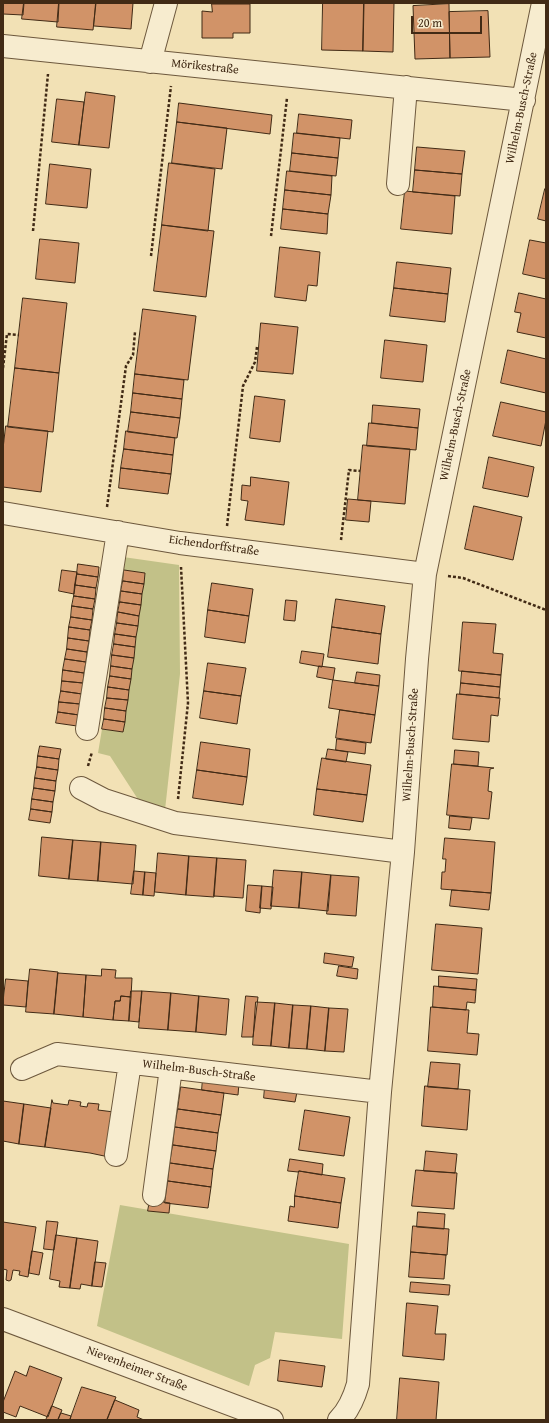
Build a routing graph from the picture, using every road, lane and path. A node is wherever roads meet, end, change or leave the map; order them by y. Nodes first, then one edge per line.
1 (166, 3) edge
2 (543, 3) edge
3 (3, 46) edge
4 (50, 52) junction
5 (150, 62) junction
6 (174, 64) junction
7 (290, 76) junction
8 (406, 88) junction
9 (524, 100) junction
10 (398, 184) dead end
11 (34, 231) dead end
12 (271, 236) dead end
13 (151, 256) dead end
14 (135, 332) dead end
15 (19, 335) dead end
16 (257, 346) dead end
17 (3, 368) edge
18 (360, 471) dead end
19 (3, 513) edge
20 (111, 531) junction
21 (180, 542) junction
22 (225, 548) junction
23 (339, 563) junction
24 (425, 574) junction
25 (546, 610) edge
26 (86, 729) dead end
27 (81, 788) dead end
28 (175, 823) junction
29 (403, 852) junction
30 (130, 1063) junction
31 (171, 1068) junction
32 (22, 1069) dead end
33 (380, 1092) junction
34 (116, 1155) dead end
35 (154, 1194) dead end
36 (3, 1319) edge
37 (272, 1420) edge
38 (339, 1420) edge

1 - 5 street
2 - 9 street, Wilhelm-Busch-Straße
3 - 4 street, Mörikestraße
4 - 5 street, Mörikestraße
4 - 11 path
5 - 6 street, Mörikestraße
6 - 7 street, Mörikestraße
6 - 13 path
7 - 8 street, Mörikestraße
7 - 12 path
8 - 9 street, Mörikestraße
8 - 10 street
9 - 24 street, Wilhelm-Busch-Straße
14 - 20 path
15 - 17 path
16 - 22 path
18 - 23 path
19 - 20 street, Eichendorffstraße
20 - 21 street, Eichendorffstraße
20 - 26 street
21 - 22 street, Eichendorffstraße
21 - 28 path
22 - 23 street, Eichendorffstraße
23 - 24 street, Eichendorffstraße
24 - 25 path
24 - 29 street, Wilhelm-Busch-Straße
27 - 28 street
28 - 29 street
29 - 33 street, Wilhelm-Busch-Straße
30 - 31 street, Wilhelm-Busch-Straße
30 - 32 street, Wilhelm-Busch-Straße
30 - 34 street
31 - 33 street, Wilhelm-Busch-Straße
31 - 35 street
33 - 38 street, Wilhelm-Busch-Straße
36 - 37 street, Nievenheimer Straße

